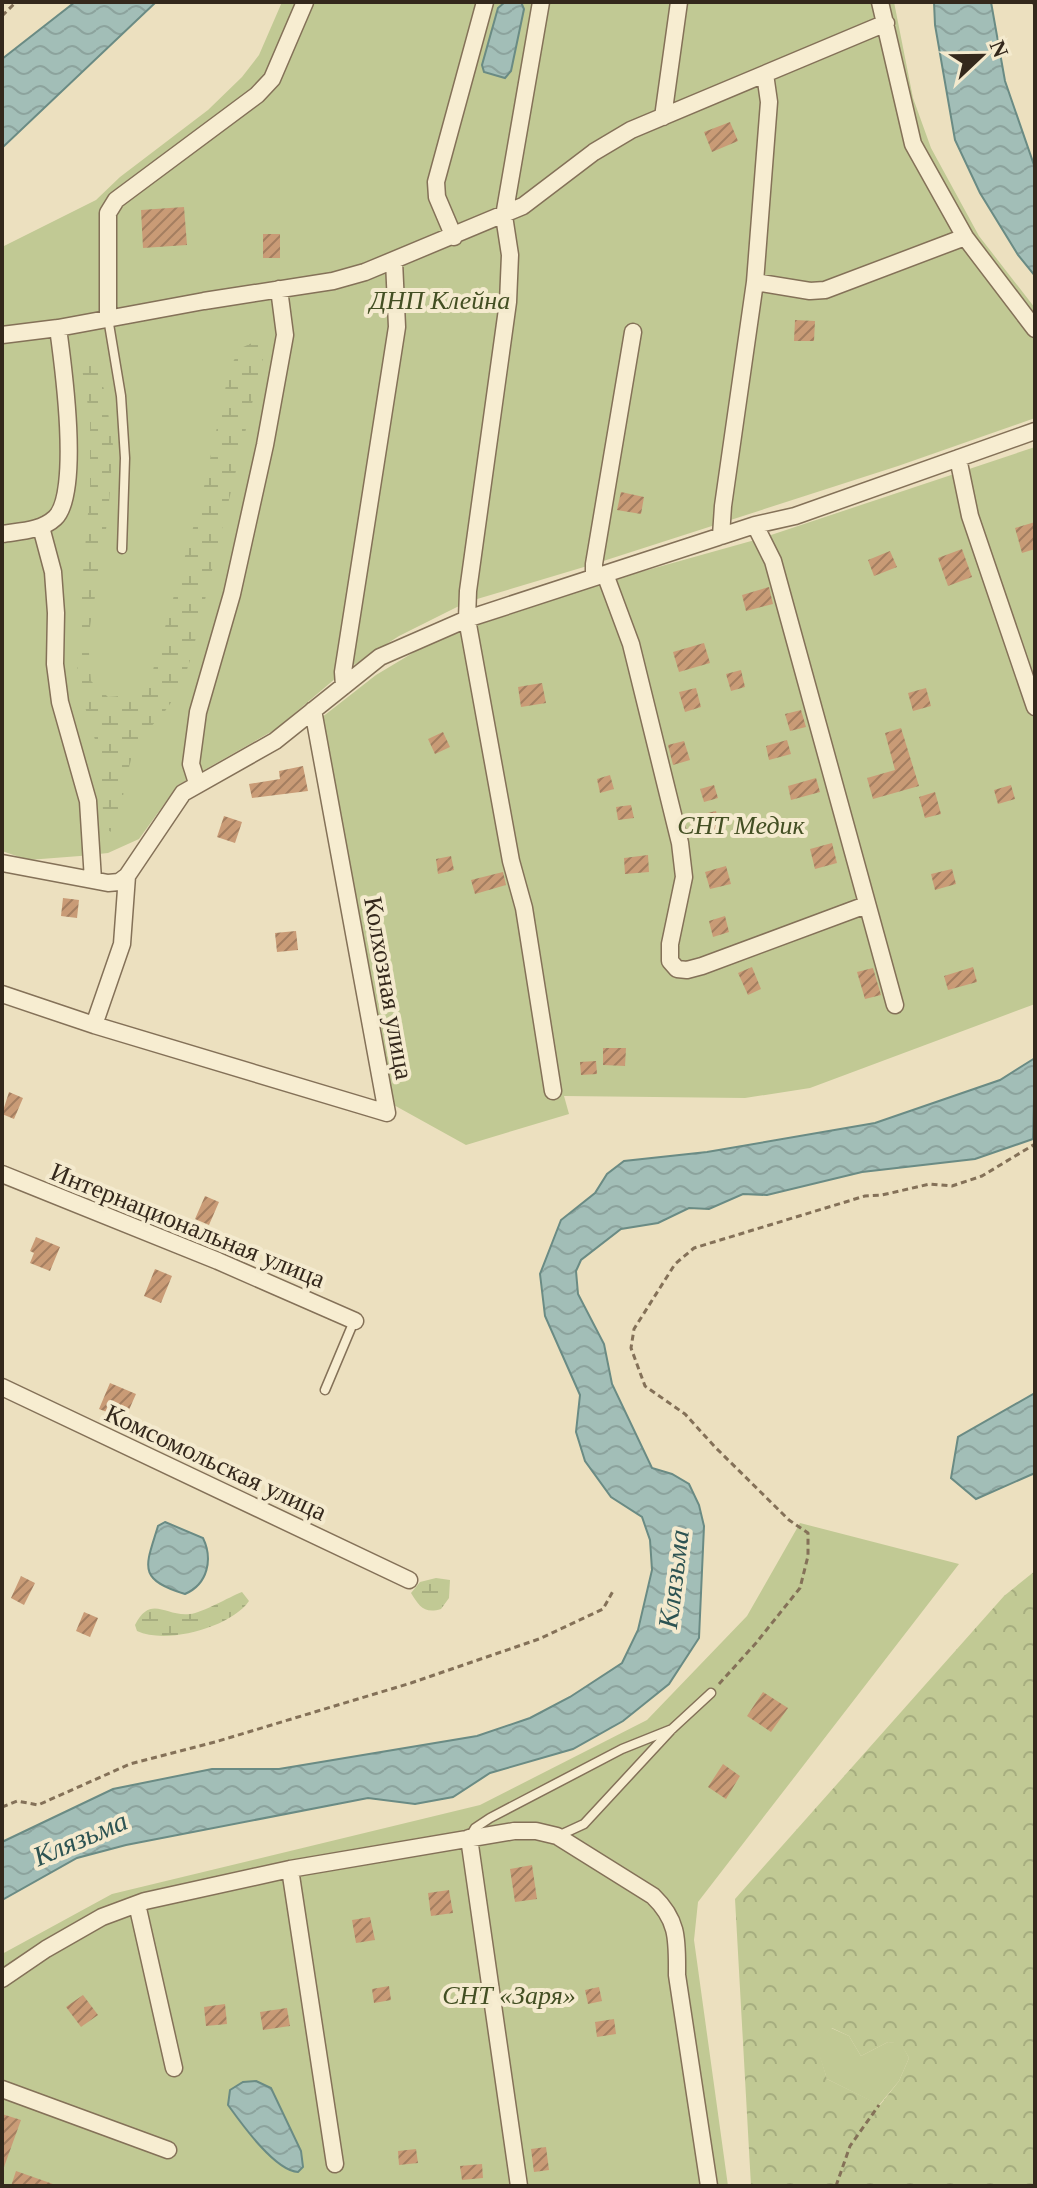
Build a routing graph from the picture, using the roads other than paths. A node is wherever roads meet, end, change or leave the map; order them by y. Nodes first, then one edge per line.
1 (305, 2) edge
2 (485, 2) edge
3 (541, 2) edge
4 (679, 2) edge
5 (880, 2) edge
6 (886, 23) junction
7 (765, 74) junction
8 (663, 117) junction
9 (504, 216) junction
10 (454, 237) junction
11 (965, 237) junction
12 (394, 261) junction
13 (755, 282) junction
14 (279, 289) junction
15 (108, 317) junction
16 (58, 328) junction
17 (1035, 329) edge
18 (633, 332) dead end
19 (2, 335) edge
20 (1035, 431) edge
21 (958, 458) junction
22 (755, 525) junction
23 (41, 527) junction
24 (2, 534) edge
25 (721, 536) junction
26 (122, 549) dead end
27 (599, 576) junction
28 (467, 619) junction
29 (344, 686) junction
30 (1035, 707) edge
31 (313, 710) junction
32 (197, 783) junction
33 (2, 863) edge
34 (127, 876) junction
35 (93, 880) junction
36 (866, 905) junction
37 (2, 994) edge
38 (895, 1005) dead end
39 (94, 1025) junction
40 (553, 1091) dead end
41 (2, 1174) edge
42 (355, 1321) joint
43 (2, 1387) edge
44 (325, 1390) dead end
45 (409, 1580) dead end
46 (711, 1693) road end
47 (672, 1729) junction
48 (557, 1836) junction
49 (469, 1838) junction
50 (290, 1869) junction
51 (137, 1904) junction
52 (2, 1979) edge
53 (174, 2068) dead end
54 (2, 2089) edge
55 (168, 2150) dead end
56 (335, 2164) dead end
57 (519, 2186) edge
58 (709, 2186) edge

1 - 15 street
2 - 10 street
3 - 9 street
4 - 8 street
5 - 6 street
6 - 7 street
6 - 11 street
7 - 8 street
7 - 13 street
8 - 9 street
9 - 10 street
9 - 28 street
10 - 12 street
11 - 13 street
11 - 17 street
12 - 14 street
12 - 29 street
13 - 25 street
14 - 15 street
14 - 32 street
15 - 16 street
15 - 26 lane
16 - 19 street
16 - 23 street
18 - 27 street
20 - 21 street
21 - 22 street
21 - 30 street
22 - 25 street
22 - 36 street
23 - 24 street
23 - 35 street
25 - 27 street
27 - 28 street
27 - 36 street
28 - 29 street
28 - 40 street
29 - 31 street
31 - 32 street
31 - 39 street, Колхозная улица
32 - 34 street
33 - 35 street
34 - 35 street
34 - 39 street
36 - 38 street
37 - 39 street, Колхозная улица
41 - 42 street, Интернациональная улица
42 - 44 lane
43 - 45 street, Комсомольская улица
46 - 47 lane
47 - 48 lane
47 - 49 lane
48 - 49 street
48 - 58 street
49 - 50 street
49 - 57 street
50 - 51 street
50 - 56 street
51 - 52 street
51 - 53 street
54 - 55 street

